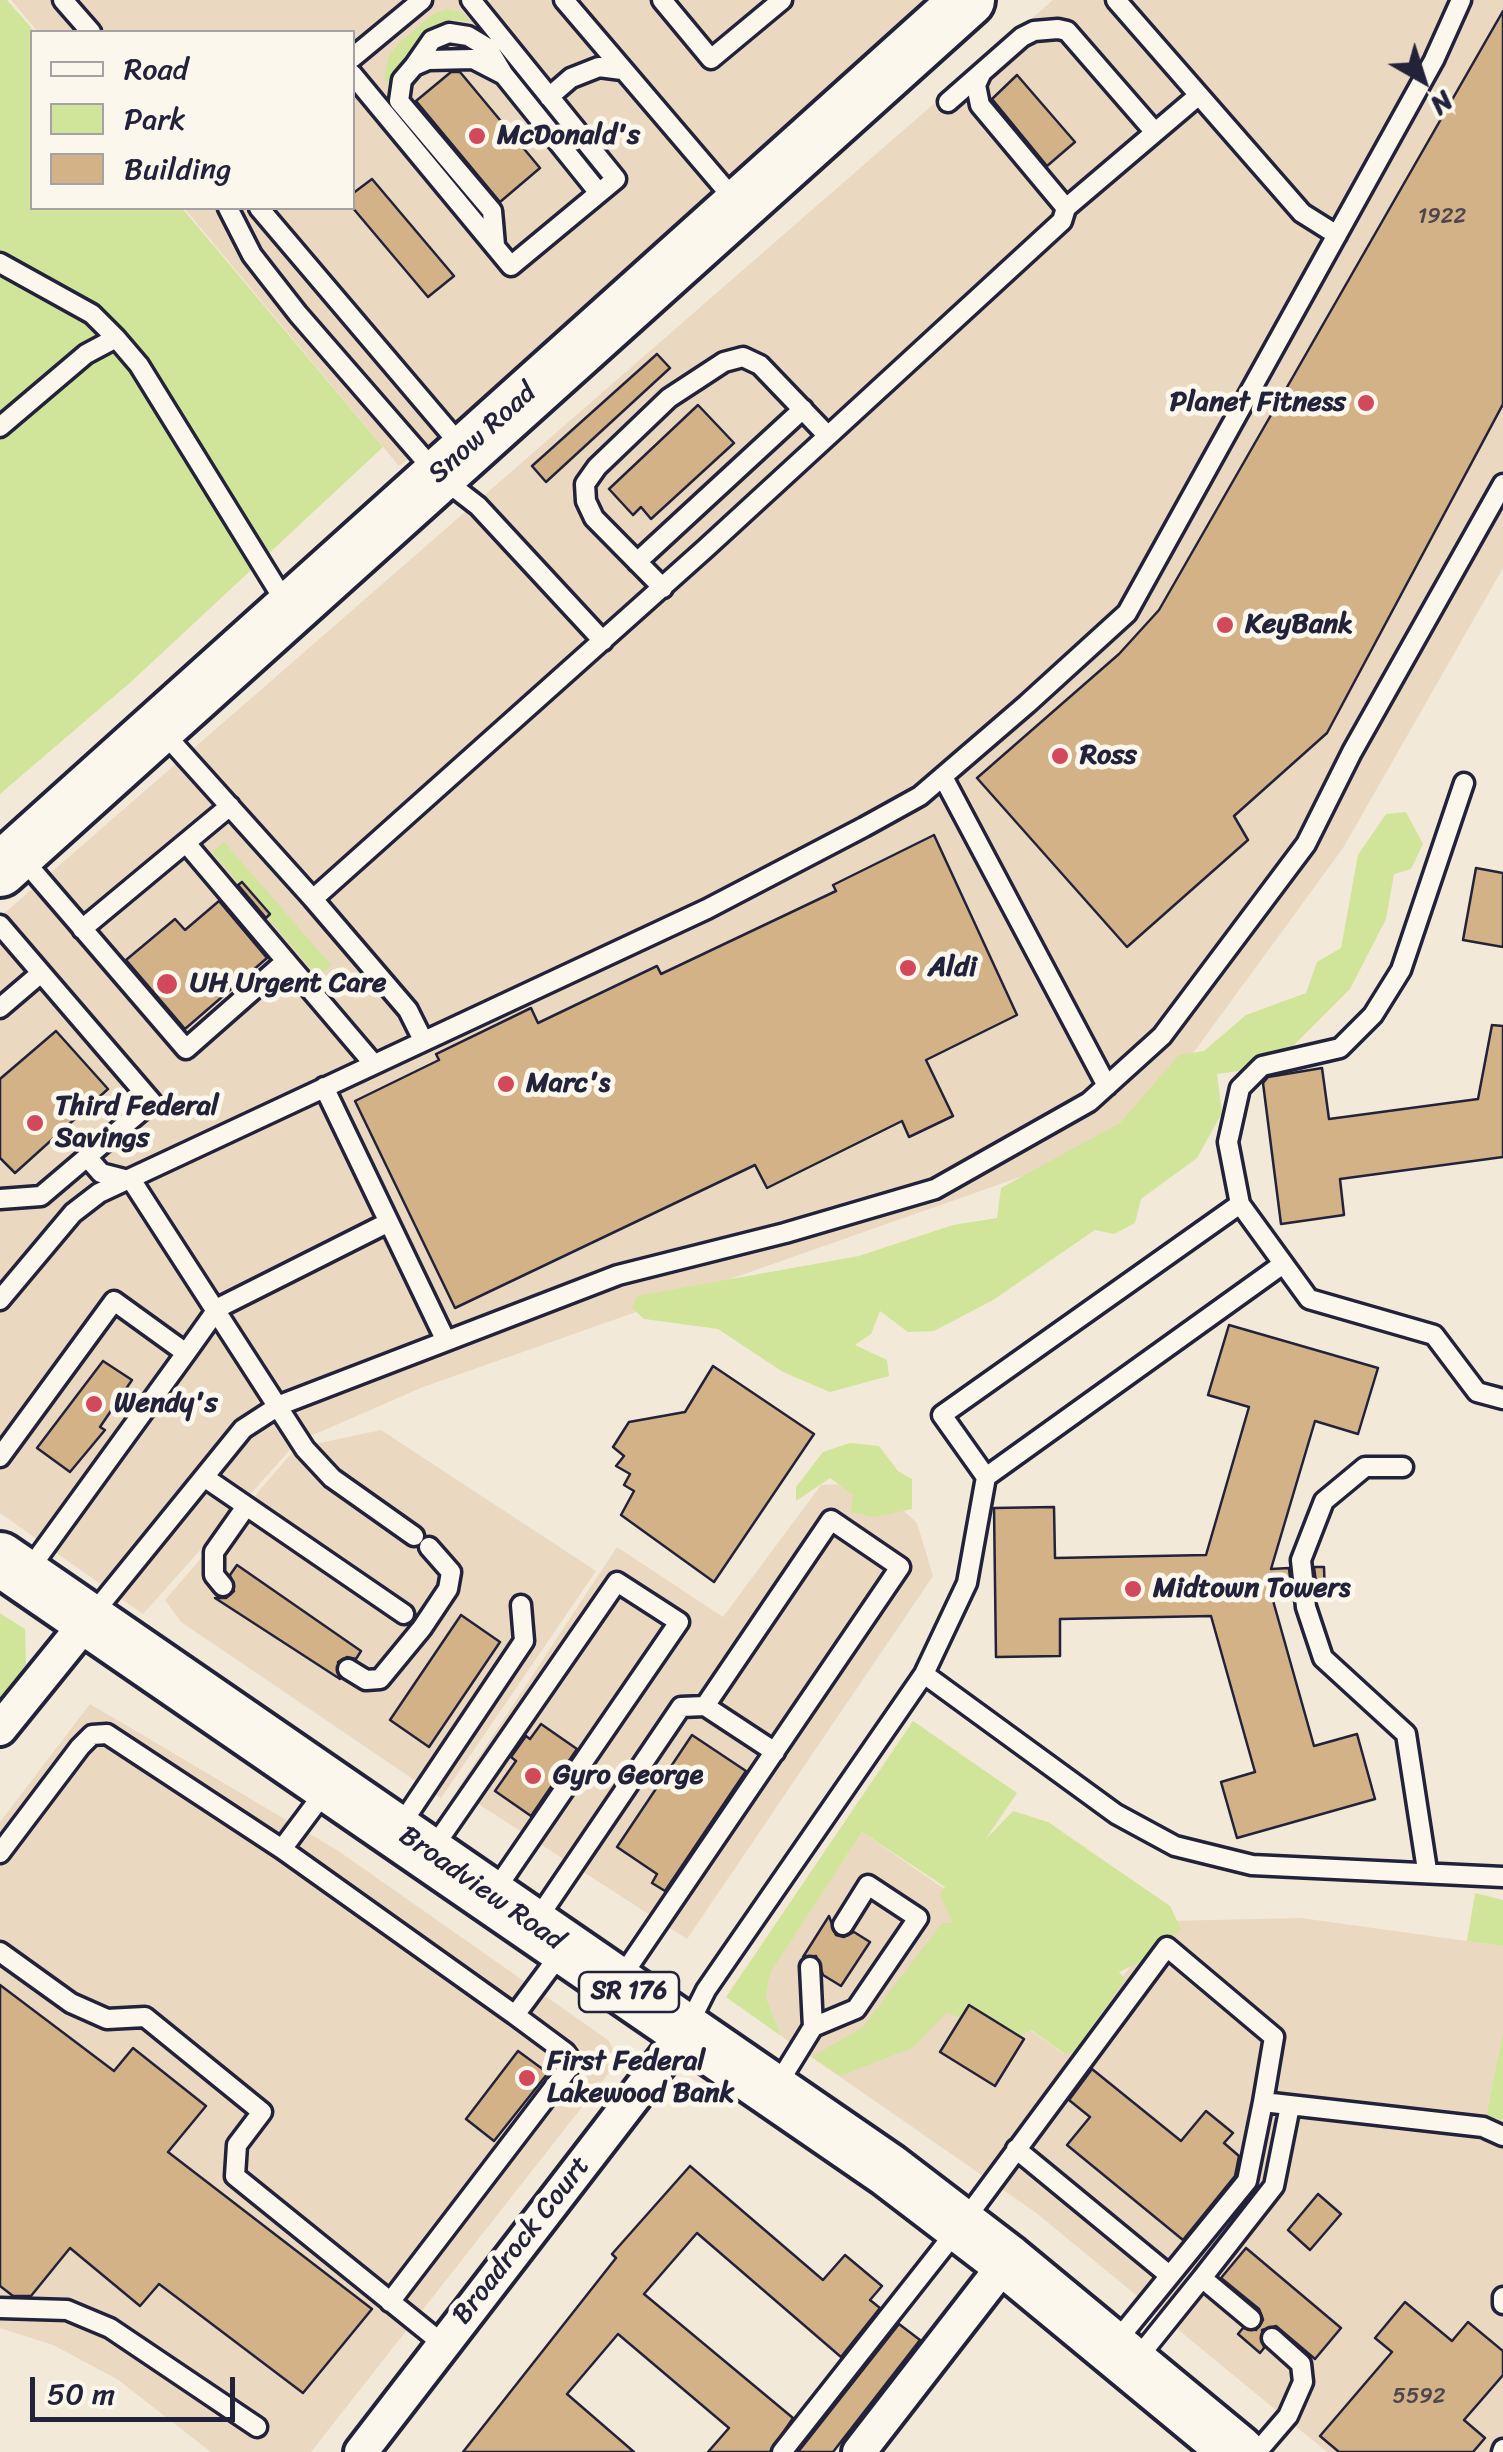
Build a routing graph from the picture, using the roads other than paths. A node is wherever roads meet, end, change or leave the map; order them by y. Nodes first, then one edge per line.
1 (63, 0) edge
2 (422, 0) edge
3 (471, 0) edge
4 (564, 0) edge
5 (662, 0) edge
6 (968, 0) edge
7 (1116, 0) edge
8 (1461, 0) edge
9 (773, 3) edge
10 (89, 30) edge
11 (355, 56) edge
12 (414, 66) junction
13 (622, 70) junction
14 (981, 74) junction
15 (504, 75) junction
16 (355, 78) edge
17 (1199, 95) junction
18 (549, 97) junction
19 (948, 102) dead end
20 (1153, 130) junction
21 (599, 192) junction
22 (738, 204) junction
23 (1066, 208) junction
24 (229, 210) edge
25 (261, 210) edge
26 (1338, 235) junction
27 (495, 246) junction
28 (0, 263) edge
29 (116, 338) junction
30 (803, 409) junction
31 (0, 428) edge
32 (828, 436) junction
33 (452, 463) junction
34 (1503, 484) edge
35 (637, 562) junction
36 (663, 588) junction
37 (290, 609) junction
38 (604, 641) junction
39 (159, 728) junction
40 (942, 776) junction
41 (1464, 782) dead end
42 (230, 806) junction
43 (186, 842) junction
44 (9, 861) edge
45 (313, 899) junction
46 (0, 925) edge
47 (82, 929) junction
48 (286, 961) junction
49 (42, 973) junction
50 (0, 1008) edge
51 (422, 1038) junction
52 (372, 1062) junction
53 (1107, 1086) junction
54 (324, 1087) junction
55 (88, 1156) junction
56 (132, 1180) junction
57 (0, 1198) edge
58 (1240, 1204) junction
59 (389, 1222) junction
60 (1283, 1264) junction
61 (0, 1300) edge
62 (218, 1308) junction
63 (446, 1341) junction
64 (186, 1353) junction
65 (1503, 1400) edge
66 (280, 1406) junction
67 (0, 1457) edge
68 (1403, 1466) dead end
69 (986, 1476) junction
70 (204, 1477) junction
71 (246, 1508) junction
72 (12, 1567) edge
73 (223, 1586) dead end
74 (522, 1605) dead end
75 (404, 1614) dead end
76 (89, 1619) junction
77 (348, 1669) dead end
78 (924, 1674) junction
79 (705, 1706) junction
80 (0, 1728) edge
81 (775, 1752) junction
82 (330, 1786) junction
83 (413, 1842) junction
84 (282, 1850) junction
85 (0, 1853) edge
86 (1427, 1870) junction
87 (1503, 1877) edge
88 (491, 1896) junction
89 (843, 1924) dead end
90 (549, 1936) junction
91 (0, 1952) edge
92 (810, 1967) dead end
93 (617, 1983) junction
94 (516, 2016) junction
95 (813, 2026) junction
96 (686, 2032) junction
97 (774, 2092) junction
98 (1262, 2102) junction
99 (1290, 2106) junction
100 (1503, 2136) edge
101 (1016, 2149) junction
102 (961, 2225) junction
103 (1007, 2261) junction
104 (1169, 2275) junction
105 (1202, 2278) junction
106 (390, 2302) junction
107 (0, 2308) edge
108 (1251, 2319) dead end
109 (1272, 2338) dead end
110 (443, 2344) junction
111 (1122, 2355) junction
112 (257, 2427) dead end
113 (361, 2452) edge
114 (782, 2452) edge
115 (858, 2452) edge
116 (1238, 2452) edge
117 (1257, 2452) edge

1 - 10 lane
2 - 11 lane
3 - 18 lane
4 - 13 lane
5 - 9 lane
6 - 22 main road, Snow Road
7 - 17 lane
8 - 26 lane
12 - 15 lane
12 - 15 lane
12 - 27 lane
13 - 18 lane
13 - 22 lane
14 - 19 lane
14 - 20 lane
14 - 23 lane
15 - 21 lane
16 - 27 lane
17 - 20 lane
17 - 26 lane
18 - 21 lane
20 - 23 lane
21 - 27 lane
22 - 33 main road, Snow Road
23 - 32 lane
24 - 33 lane
25 - 33 lane
26 - 40 lane
28 - 29 lane
29 - 31 lane
29 - 37 lane
30 - 32 lane
30 - 35 lane
30 - 35 lane
32 - 36 lane
33 - 37 main road, Snow Road
33 - 38 lane
34 - 53 lane
35 - 36 lane
36 - 38 lane
37 - 39 main road, Snow Road
38 - 45 lane
39 - 42 lane
39 - 44 main road, Snow Road
40 - 51 lane
40 - 53 lane
41 - 58 lane
42 - 43 lane
42 - 45 lane
43 - 47 lane
43 - 48 lane
44 - 47 lane
45 - 51 lane
46 - 49 lane
47 - 48 lane
48 - 52 lane
49 - 50 lane
49 - 55 lane
51 - 52 lane
52 - 54 lane
53 - 63 lane
54 - 56 lane
54 - 59 lane
55 - 56 lane
55 - 57 lane
56 - 61 lane
56 - 62 lane
58 - 60 lane
58 - 69 lane
59 - 62 lane
59 - 63 lane
60 - 65 lane
60 - 69 lane
62 - 64 lane
62 - 66 lane
63 - 66 lane
64 - 67 lane
64 - 72 lane
66 - 70 lane
66 - 77 lane
68 - 86 lane
69 - 78 lane
70 - 71 lane
70 - 76 lane
71 - 73 lane
71 - 75 lane
72 - 76 main road, Broadview Road / SR 176
74 - 83 lane
76 - 80 street
76 - 82 main road, Broadview Road / SR 176
78 - 86 lane
78 - 96 lane
79 - 81 lane
79 - 81 lane
79 - 90 lane
81 - 93 lane
82 - 83 main road, Broadview Road / SR 176
82 - 84 lane
83 - 88 main road, Broadview Road / SR 176
83 - 88 lane
84 - 85 lane
84 - 94 lane
86 - 87 lane
88 - 90 main road, Broadview Road / SR 176
89 - 95 lane
90 - 93 main road, Broadview Road / SR 176
90 - 94 lane
91 - 106 lane
92 - 95 lane
93 - 96 main road, Broadview Road / SR 176
94 - 106 lane
95 - 97 lane
96 - 97 main road, Broadview Road / SR 176
96 - 110 street, Broadrock Court
97 - 102 main road, Broadview Road / SR 176
98 - 99 lane
98 - 101 lane
98 - 104 lane
99 - 100 lane
99 - 105 lane
101 - 102 lane
101 - 104 lane
102 - 103 main road, Broadview Road / SR 176
102 - 114 lane
103 - 111 main road, Broadview Road / SR 176
103 - 115 street
104 - 111 lane
105 - 108 lane
105 - 111 lane
106 - 110 lane
107 - 112 lane
109 - 117 lane
110 - 113 street, Broadrock Court
111 - 116 main road, Broadview Road / SR 176

